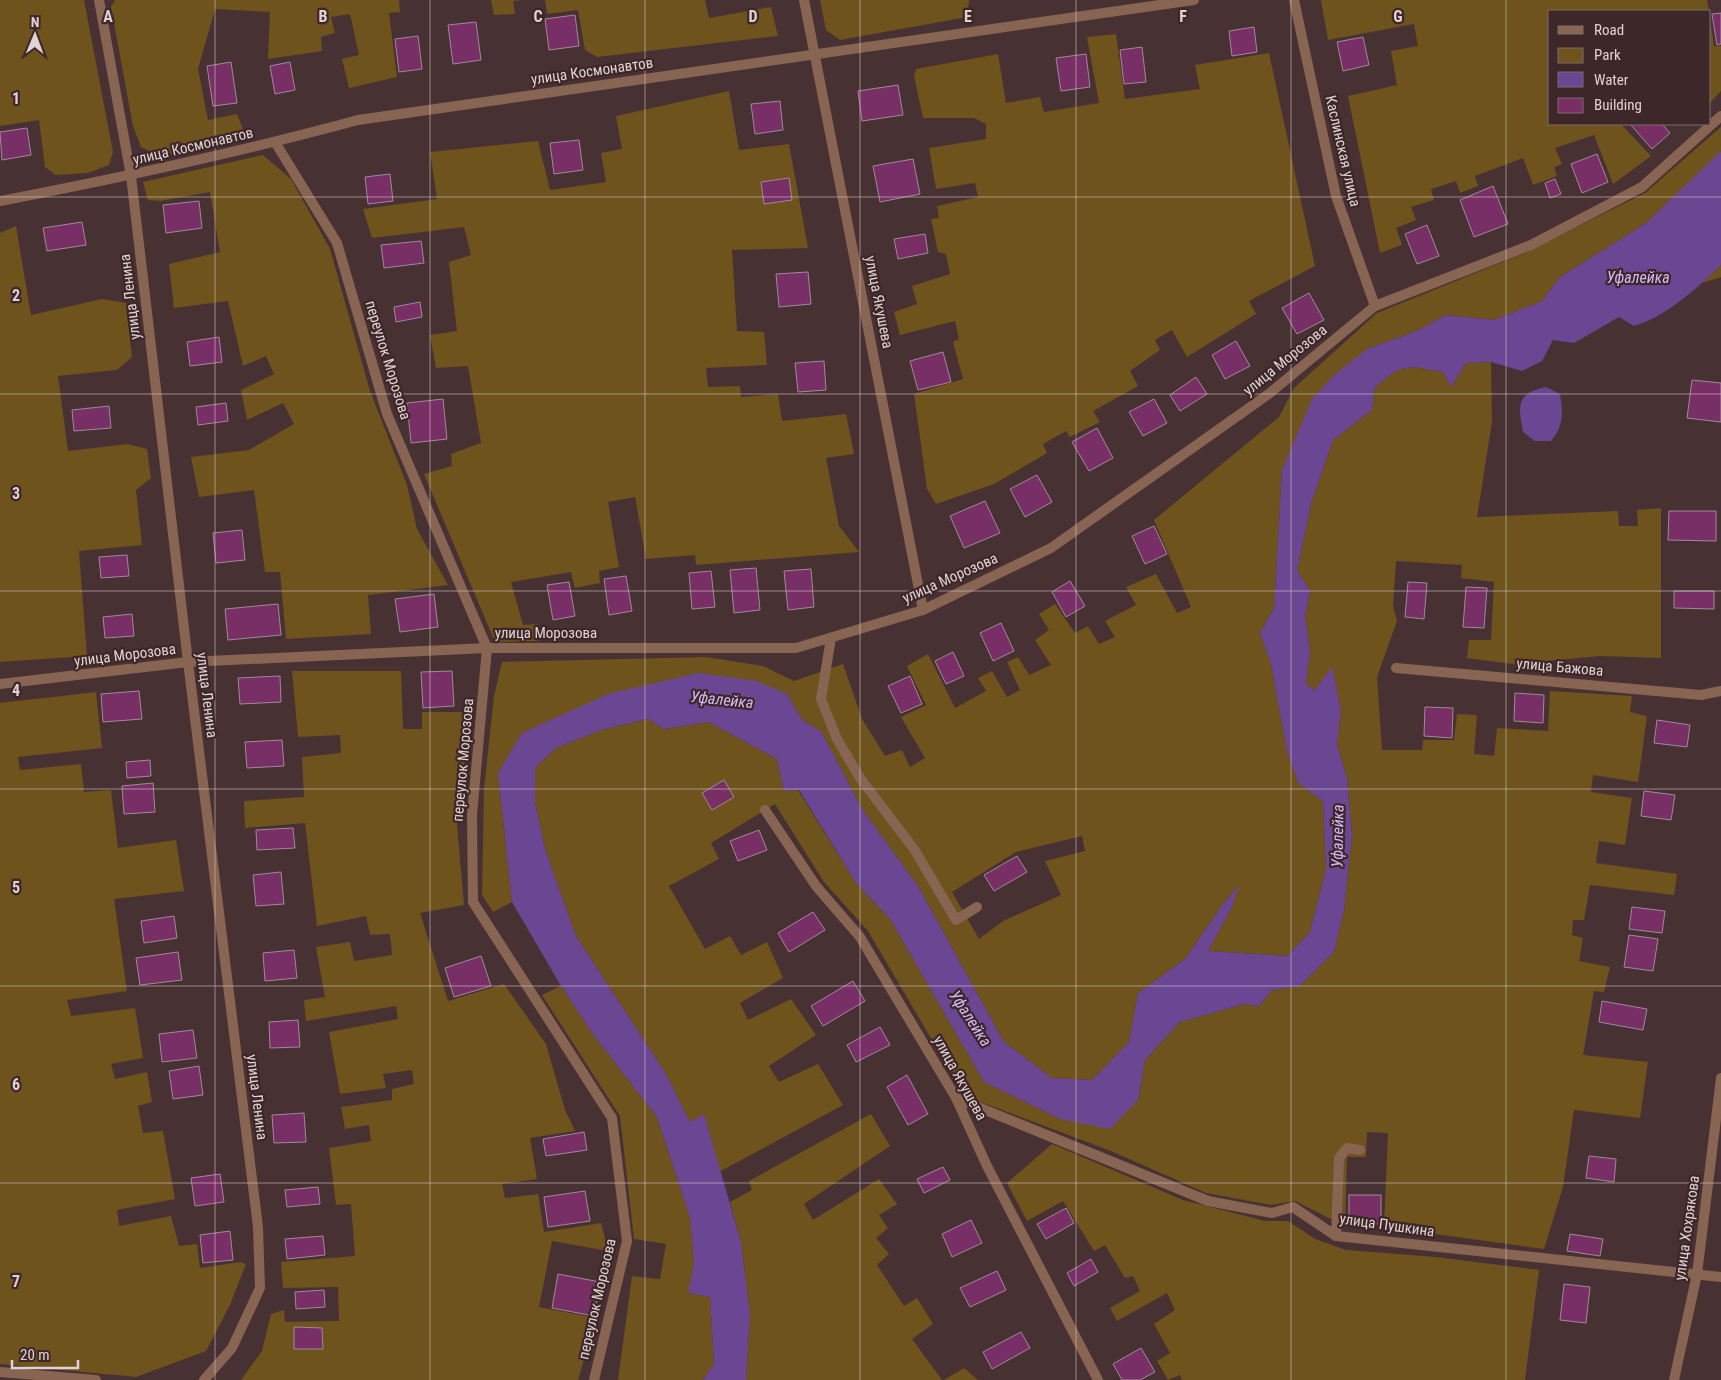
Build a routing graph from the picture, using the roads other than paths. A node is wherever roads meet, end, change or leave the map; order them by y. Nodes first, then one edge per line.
1 (99, 0) edge
2 (804, 0) edge
3 (1194, 0) edge
4 (1294, 0) edge
5 (816, 54) junction
6 (1721, 116) edge
7 (1711, 125) edge
8 (1711, 125) edge
9 (275, 142) junction
10 (131, 176) junction
11 (0, 201) edge
12 (1374, 306) junction
13 (923, 610) junction
14 (831, 638) junction
15 (487, 648) junction
16 (188, 662) junction
17 (1396, 668) dead end
18 (0, 684) edge
19 (1721, 691) edge
20 (765, 810) dead end
21 (977, 907) dead end
22 (1721, 1078) edge
23 (956, 1098) junction
24 (1360, 1150) dead end
25 (1336, 1236) junction
26 (1697, 1274) junction
27 (1721, 1277) edge
28 (0, 1372) edge
29 (96, 1380) edge
30 (204, 1380) edge
31 (594, 1380) edge
32 (1098, 1380) edge
33 (1674, 1380) edge

1 - 10 street, улица Ленина
2 - 5 street, улица Якушева
3 - 5 street, улица Космонавтов
4 - 12 street, Каслинская улица
5 - 9 street, улица Космонавтов
5 - 13 street, улица Якушева
6 - 8 street, улица Морозова
7 - 12 street, улица Морозова
9 - 10 street, улица Космонавтов
9 - 15 street, переулок Морозова
10 - 11 street, улица Космонавтов
10 - 16 street, улица Ленина
12 - 13 street, улица Морозова
13 - 14 street, улица Морозова
14 - 15 street, улица Морозова
14 - 21 street
15 - 16 street, улица Морозова
15 - 31 street, переулок Морозова
16 - 18 street, улица Морозова
16 - 30 street, улица Ленина
17 - 19 street, улица Бажова
20 - 23 street, улица Якушева
22 - 26 street, улица Хохрякова
23 - 25 street, улица Пушкина
23 - 32 street, улица Якушева
24 - 25 street
25 - 26 street, улица Пушкина
26 - 27 street, улица Пушкина
26 - 33 street, улица Хохрякова
28 - 29 street

